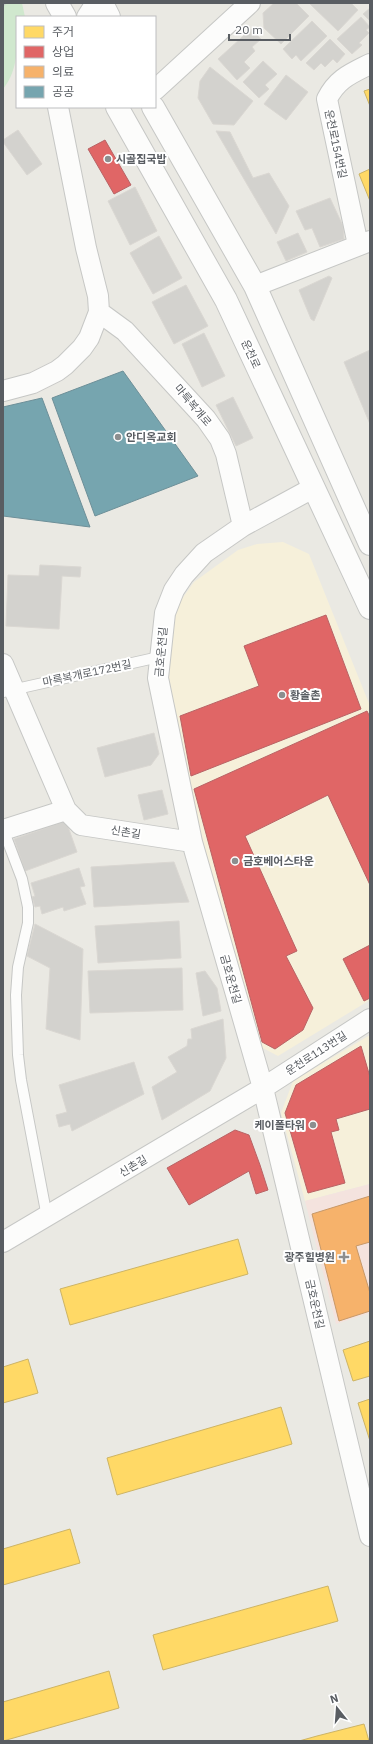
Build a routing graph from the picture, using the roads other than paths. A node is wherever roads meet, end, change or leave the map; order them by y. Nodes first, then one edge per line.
1 (57, 3) edge
2 (96, 3) edge
3 (102, 3) edge
4 (250, 3) edge
5 (64, 16) edge
6 (88, 16) edge
7 (108, 16) edge
8 (370, 64) edge
9 (156, 89) edge
10 (58, 108) edge
11 (118, 108) edge
12 (154, 108) edge
13 (364, 243) edge
14 (255, 286) junction
15 (99, 312) junction
16 (3, 391) edge
17 (313, 488) junction
18 (243, 526) junction
19 (370, 544) edge
20 (370, 608) edge
21 (159, 657) junction
22 (3, 664) edge
23 (8, 690) edge
24 (66, 810) junction
25 (3, 830) edge
26 (192, 842) junction
27 (370, 1019) edge
28 (263, 1088) junction
29 (47, 1217) junction
30 (3, 1242) edge
31 (370, 1536) edge

1 - 5 street
2 - 6 street
3 - 7 street
4 - 9 street
8 - 13 street, 운천로154번길
10 - 15 street
11 - 17 street, 운천로
12 - 14 street
13 - 14 street, 운천로154번길
14 - 19 street
15 - 16 street
15 - 18 street, 마륵복개로
17 - 18 street, 금호운천길
17 - 20 street, 운천로
18 - 21 street, 금호운천길
21 - 23 lane, 마륵복개로172번길
21 - 26 street, 금호운천길
22 - 23 street
23 - 24 street
24 - 25 street
24 - 26 street, 신촌길
25 - 29 lane
26 - 28 street, 금호운천길
27 - 28 street, 운천로113번길
28 - 29 street, 신촌길
28 - 31 street, 금호운천길
29 - 30 street, 신촌길

